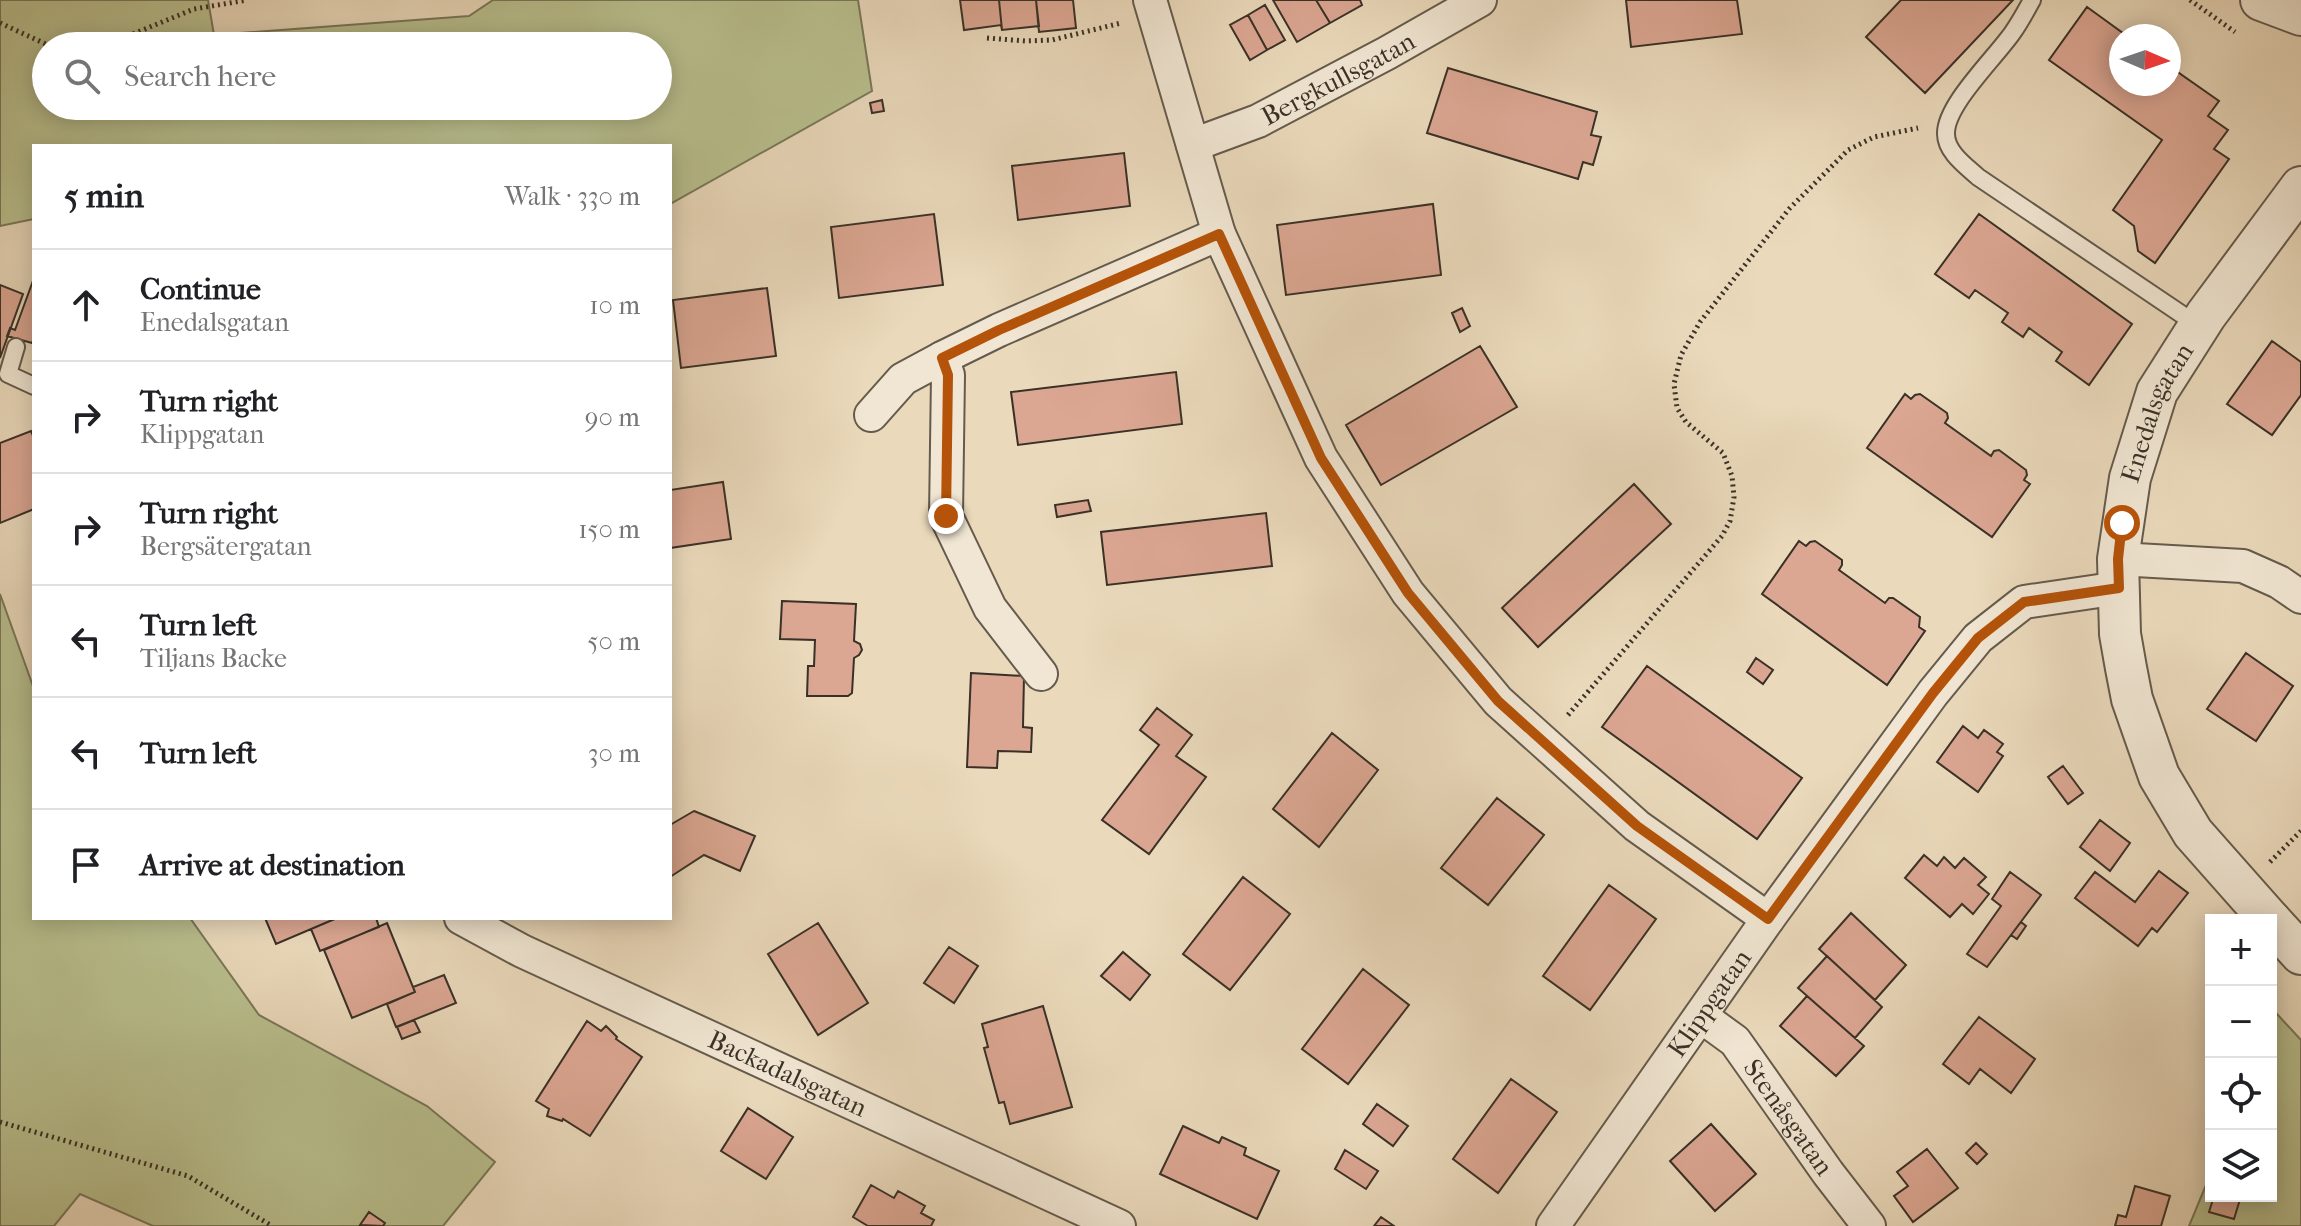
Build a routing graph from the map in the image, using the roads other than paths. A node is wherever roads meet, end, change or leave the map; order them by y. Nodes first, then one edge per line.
1 (1480, 0) edge
2 (2032, 0) edge
3 (2261, 0) edge
4 (1151, 8) edge
5 (2301, 15) edge
6 (1193, 145) junction
7 (2301, 187) edge
8 (1219, 234) junction
9 (2199, 326) junction
10 (16, 347) dead end
11 (942, 358) junction
12 (32, 385) edge
13 (871, 415) dead end
14 (2118, 574) junction
15 (2301, 597) edge
16 (1041, 674) dead end
17 (2265, 914) edge
18 (1768, 919) junction
19 (465, 920) edge
20 (2277, 928) edge
21 (2301, 954) edge
22 (1702, 1017) junction
23 (1119, 1226) edge
24 (1553, 1226) edge
25 (1869, 1226) edge

1 - 6 street, Bergkullsgatan
2 - 9 lane
3 - 5 street
4 - 6 street
6 - 8 street
7 - 9 street, Enedalsgatan
8 - 11 street
8 - 18 street
9 - 14 street, Enedalsgatan
10 - 12 lane
11 - 13 street
11 - 16 street
14 - 15 street, Klippgatan
14 - 17 street, Enedalsgatan
14 - 18 street, Klippgatan
18 - 22 street, Klippgatan
19 - 23 street, Backadalsgatan
20 - 21 street, Enedalsgatan
22 - 24 street, Klippgatan
22 - 25 street, Stenåsgatan

